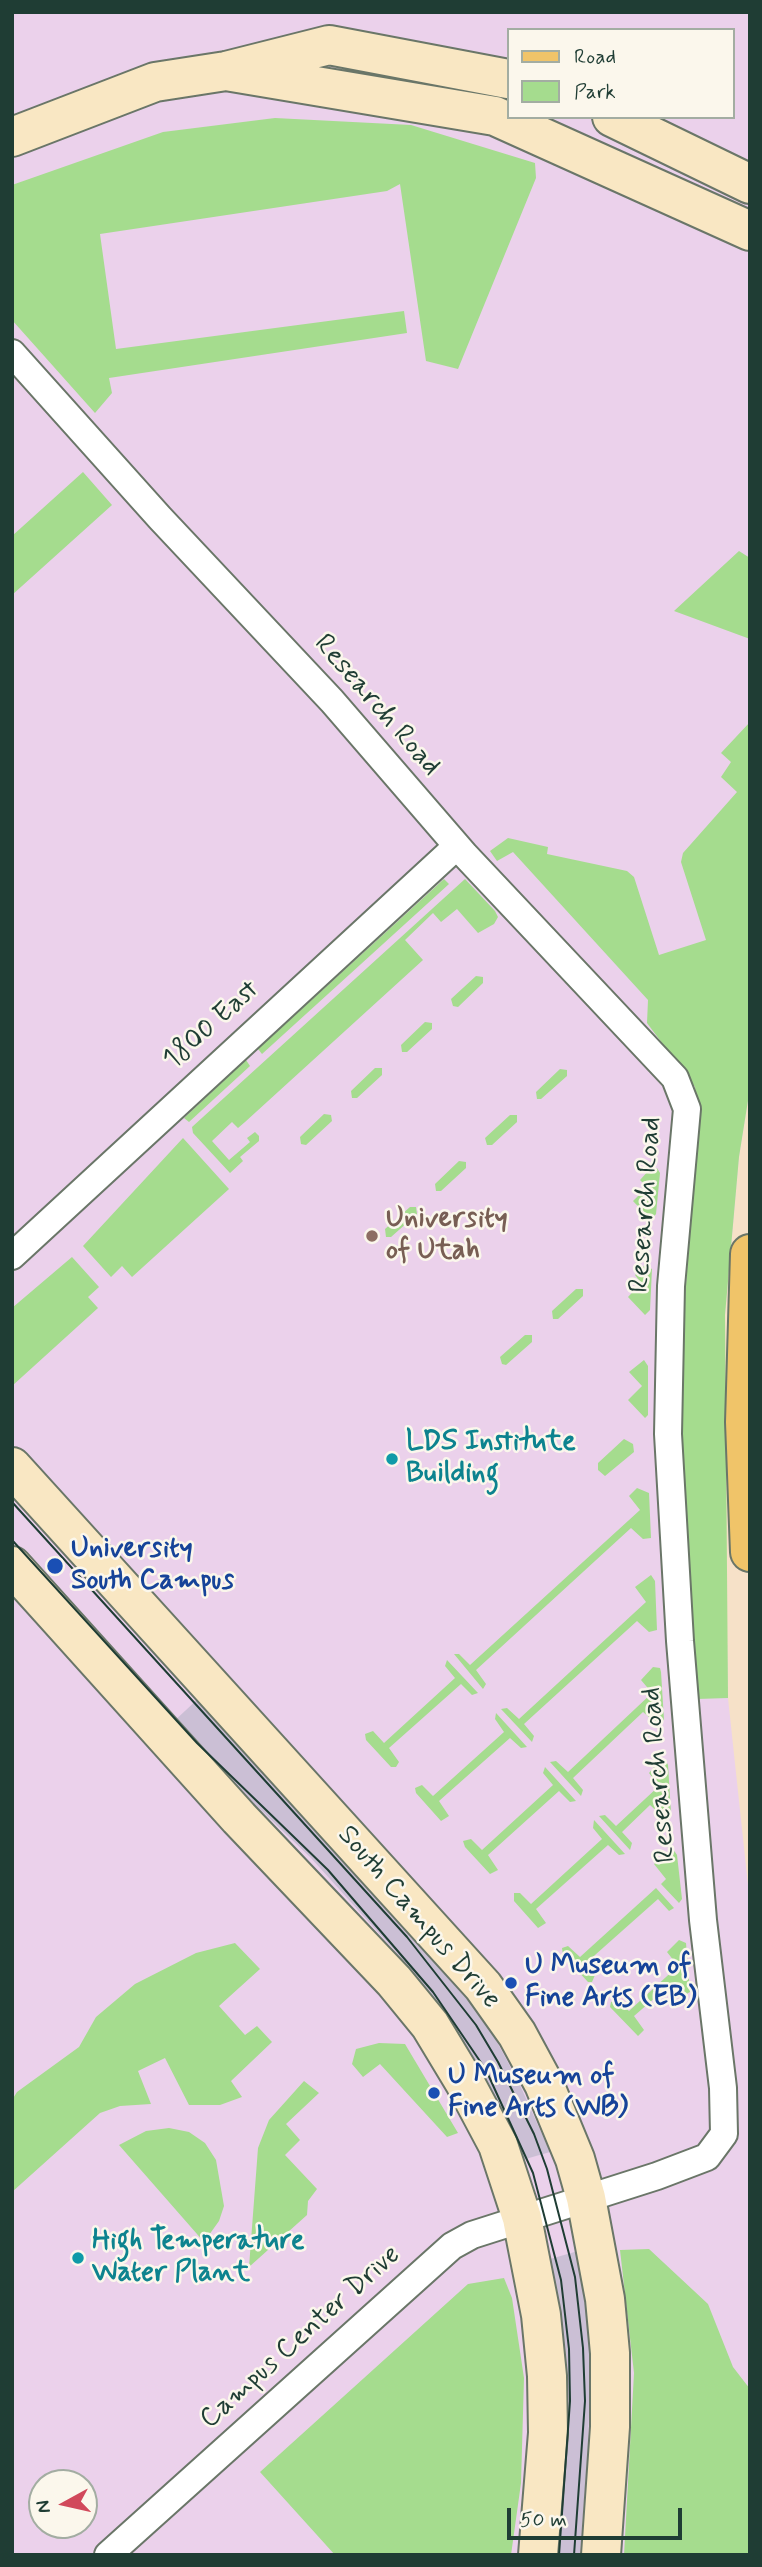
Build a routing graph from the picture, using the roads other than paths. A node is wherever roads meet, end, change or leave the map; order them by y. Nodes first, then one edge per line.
1 (226, 71) junction
2 (506, 79) edge
3 (616, 119) edge
4 (12, 137) edge
5 (750, 184) edge
6 (750, 231) edge
7 (12, 353) edge
8 (457, 846) junction
9 (750, 1254) edge
10 (12, 1256) edge
11 (12, 1467) edge
12 (750, 1552) edge
13 (12, 1566) edge
14 (572, 2202) junction
15 (522, 2218) junction
16 (108, 2555) edge
17 (538, 2555) edge
18 (601, 2555) edge

1 - 2 street
1 - 4 street
1 - 6 street
3 - 5 street
7 - 8 street, Research Road
8 - 10 street, 1800 East
8 - 14 street, Research Road
9 - 12 main road
11 - 14 street, South Campus Drive
13 - 15 street
14 - 15 street, Campus Center Drive
14 - 18 street, South Campus Drive
15 - 16 street, Campus Center Drive
15 - 17 street

